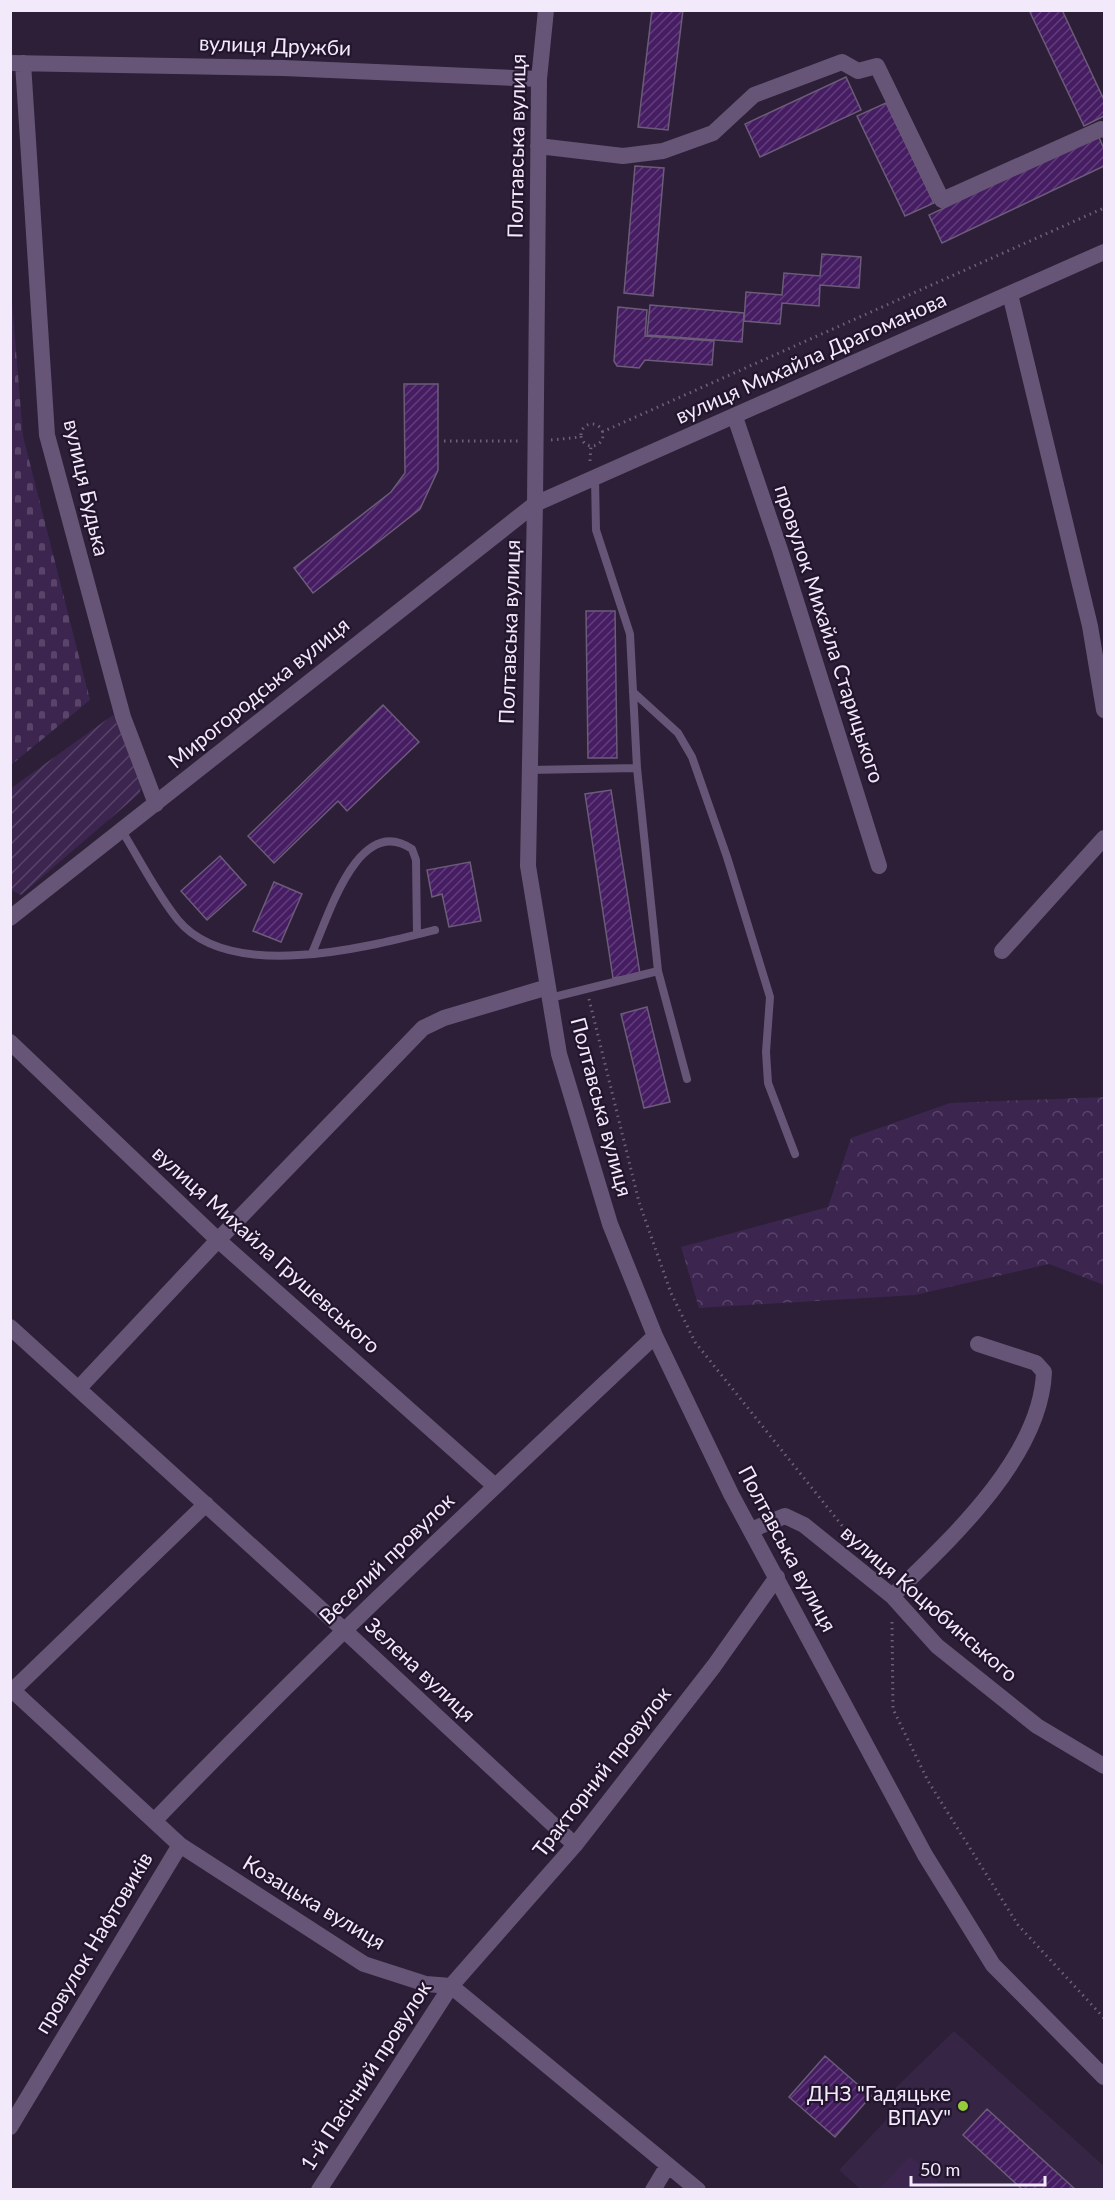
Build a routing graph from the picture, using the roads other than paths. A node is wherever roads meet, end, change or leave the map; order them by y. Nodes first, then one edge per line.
1 (546, 10) edge
2 (17, 63) edge
3 (539, 79) junction
4 (1104, 130) edge
5 (538, 146) junction
6 (1104, 252) edge
7 (1010, 294) junction
8 (735, 417) junction
9 (595, 478) junction
10 (535, 504) junction
11 (633, 692) junction
12 (1104, 710) edge
13 (637, 768) junction
14 (528, 770) junction
15 (156, 804) junction
16 (122, 831) junction
17 (1104, 838) edge
18 (879, 866) dead end
19 (10, 918) edge
20 (435, 930) dead end
21 (417, 934) junction
22 (1002, 951) dead end
23 (312, 953) junction
24 (658, 971) junction
25 (549, 993) junction
26 (10, 1042) edge
27 (687, 1079) dead end
28 (795, 1154) dead end
29 (218, 1240) junction
30 (10, 1327) edge
31 (655, 1336) junction
32 (978, 1344) dead end
33 (79, 1388) junction
34 (495, 1486) junction
35 (206, 1504) junction
36 (751, 1530) junction
37 (777, 1576) junction
38 (892, 1596) junction
39 (345, 1631) junction
40 (12, 1689) edge
41 (1103, 1763) edge
42 (155, 1820) junction
43 (180, 1845) junction
44 (575, 1845) junction
45 (451, 1986) junction
46 (1104, 2077) edge
47 (10, 2127) edge
48 (668, 2165) junction
49 (319, 2190) edge
50 (653, 2190) edge
51 (698, 2190) edge

1 - 3 street, Полтавська вулиця
2 - 3 street, вулиця Дружби
2 - 15 street, вулиця Будька
3 - 5 street, Полтавська вулиця
4 - 5 street
5 - 10 street, Полтавська вулиця
6 - 7 street, вулиця Михайла Драгоманова
7 - 8 street, вулиця Михайла Драгоманова
7 - 12 street
8 - 9 street, вулиця Михайла Драгоманова
8 - 18 street, провулок Михайла Старицького
9 - 10 street, вулиця Михайла Драгоманова
9 - 11 lane
10 - 14 street, Полтавська вулиця
10 - 15 street, Мирогородська вулиця
11 - 13 lane
11 - 28 lane
13 - 14 lane
13 - 24 lane
14 - 25 street, Полтавська вулиця
15 - 16 street, Мирогородська вулиця
16 - 19 street, Мирогородська вулиця
16 - 23 lane
17 - 22 street
20 - 21 lane
21 - 23 lane
21 - 23 lane
24 - 25 lane
24 - 27 lane
25 - 29 street
25 - 31 street, Полтавська вулиця
26 - 29 street, вулиця Михайла Грушевського
29 - 33 street
29 - 34 street, вулиця Михайла Грушевського
30 - 33 street, Зелена вулиця
31 - 34 street, Веселий провулок
31 - 36 street, Полтавська вулиця
32 - 38 street
33 - 35 street, Зелена вулиця
34 - 39 street, Веселий провулок
35 - 39 street, Зелена вулиця
35 - 40 street
36 - 37 street, Полтавська вулиця
36 - 38 street, вулиця Коцюбинського
37 - 44 street, Тракторний провулок
37 - 46 street, Полтавська вулиця
38 - 41 street, вулиця Коцюбинського
39 - 42 street, Веселий провулок
39 - 44 street, Зелена вулиця
40 - 42 street, Козацька вулиця
42 - 43 street, Козацька вулиця
43 - 45 street, Козацька вулиця
43 - 47 street, провулок Нафтовиків
44 - 45 street, Тракторний провулок
45 - 48 street
45 - 49 street, 1-й Пасічний провулок
48 - 50 street
48 - 51 street

